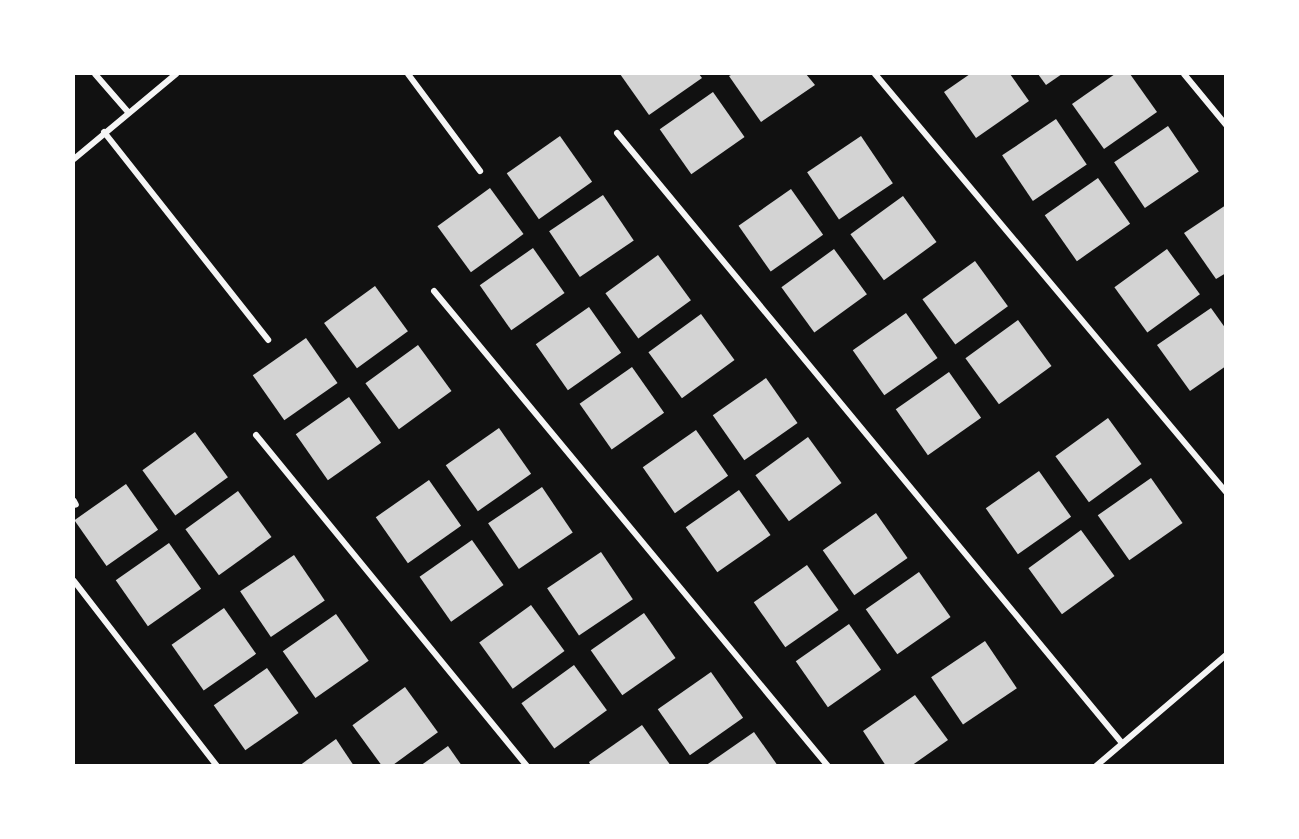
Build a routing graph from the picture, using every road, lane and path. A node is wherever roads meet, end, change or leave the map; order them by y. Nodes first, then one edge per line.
1 (95, 74) edge
2 (176, 74) edge
3 (408, 74) edge
4 (875, 74) edge
5 (1184, 74) edge
6 (129, 112) junction
7 (1226, 125) edge
8 (105, 132) junction
9 (617, 133) dead end
10 (74, 159) edge
11 (480, 171) dead end
12 (434, 291) dead end
13 (268, 340) dead end
14 (256, 435) dead end
15 (1226, 492) edge
16 (74, 581) edge
17 (1226, 655) edge
18 (1122, 743) junction
19 (217, 765) edge
20 (527, 765) edge
21 (828, 765) edge
22 (1096, 765) edge

1 - 6 street
2 - 6 street
3 - 11 street
4 - 15 street
5 - 7 street
6 - 8 street
8 - 10 street
8 - 13 street
9 - 18 street
12 - 21 street
14 - 20 street
16 - 19 street
17 - 18 street
18 - 22 street

